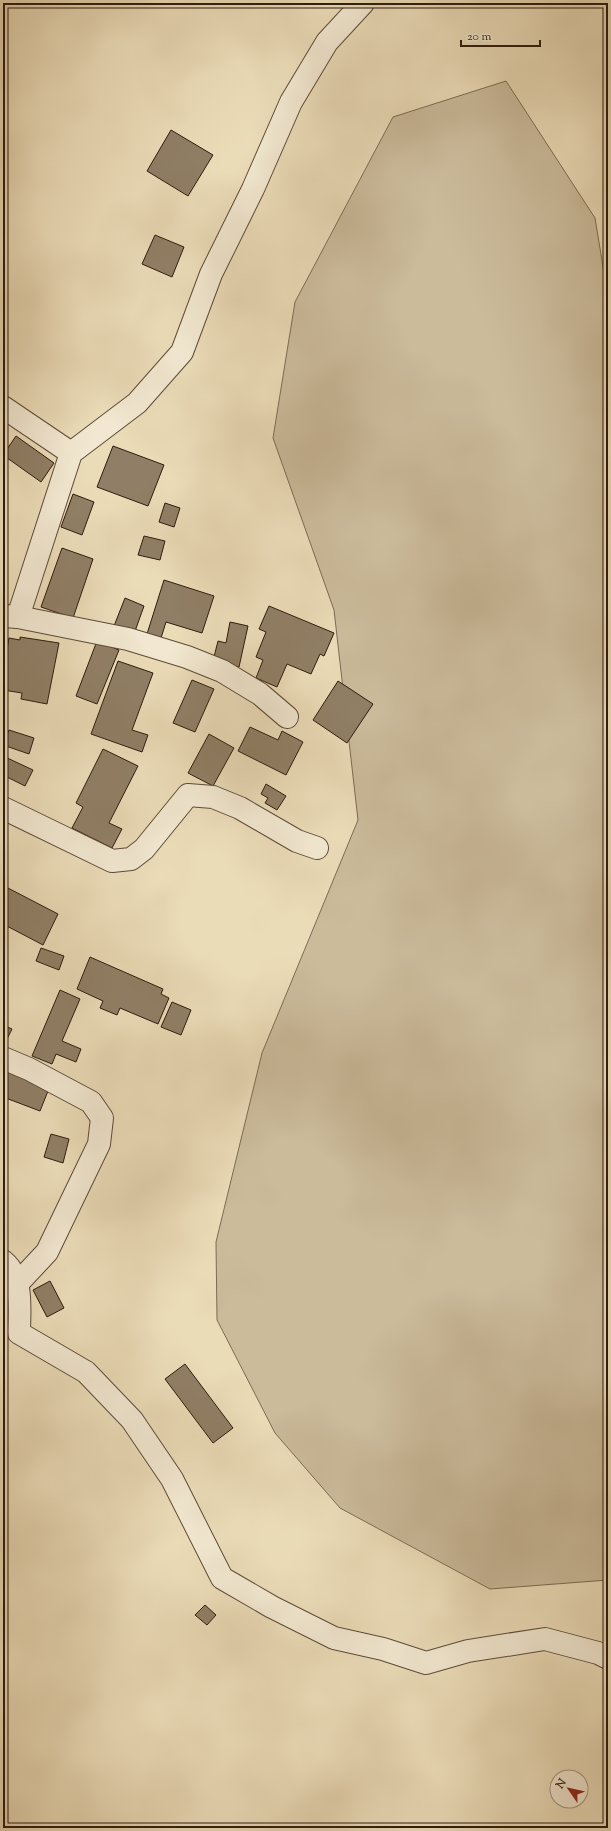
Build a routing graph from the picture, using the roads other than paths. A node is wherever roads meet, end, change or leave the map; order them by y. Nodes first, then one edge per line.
1 (362, 3) edge
2 (3, 407) edge
3 (71, 453) junction
4 (11, 616) edge
5 (287, 717) dead end
6 (3, 808) edge
7 (317, 848) dead end
8 (3, 1058) edge
9 (3, 1261) edge
10 (18, 1283) junction
11 (11, 1337) edge
12 (608, 1658) edge

1 - 3 street
2 - 3 street
3 - 4 street
4 - 5 street
6 - 7 street
8 - 10 street
9 - 10 street
10 - 11 street
11 - 12 street

